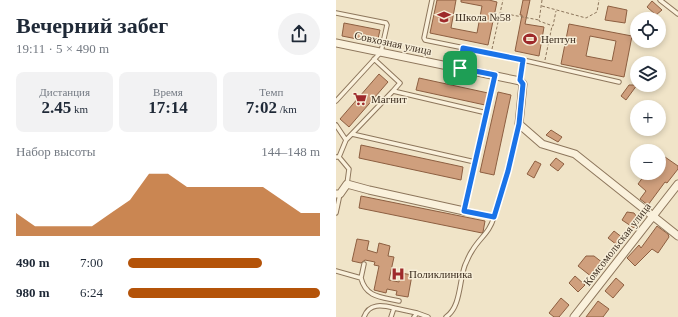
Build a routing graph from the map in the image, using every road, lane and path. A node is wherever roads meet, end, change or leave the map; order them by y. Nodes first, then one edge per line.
1 (432, 0) edge
2 (502, 0) edge
3 (542, 0) edge
4 (600, 0) edge
5 (660, 0) edge
6 (542, 6) junction
7 (556, 10) junction
8 (336, 13) edge
9 (500, 13) junction
10 (678, 14) edge
11 (540, 20) junction
12 (552, 26) junction
13 (336, 43) edge
14 (463, 48) junction
15 (381, 52) junction
16 (491, 54) junction
17 (374, 59) junction
18 (523, 60) junction
19 (544, 66) junction
20 (460, 68) junction
21 (495, 75) junction
22 (520, 80) junction
23 (619, 82) dead end
24 (394, 91) junction
25 (336, 101) edge
26 (486, 113) junction
27 (519, 124) junction
28 (336, 125) edge
29 (352, 134) junction
30 (346, 140) junction
31 (338, 157) edge
32 (475, 162) junction
33 (347, 184) junction
34 (678, 184) edge
35 (338, 194) edge
36 (464, 211) junction
37 (336, 213) edge
38 (494, 217) junction
39 (652, 217) junction
40 (678, 236) edge
41 (364, 264) dead end
42 (336, 271) edge
43 (361, 278) junction
44 (399, 300) dead end
45 (394, 308) junction
46 (417, 313) junction
47 (364, 317) edge
48 (391, 317) edge
49 (414, 317) edge
50 (428, 317) edge
51 (446, 317) edge
52 (574, 317) edge

1 - 14 lane
2 - 9 path
3 - 6 path
4 - 7 path
5 - 10 lane
6 - 7 path
6 - 11 path
7 - 12 path
8 - 15 lane
9 - 11 path
9 - 16 path
11 - 12 path
12 - 19 path
13 - 15 street, Совхозная улица
14 - 16 lane
14 - 20 lane
15 - 17 lane
15 - 20 street, Совхозная улица
16 - 18 lane
17 - 24 lane
17 - 25 lane
18 - 19 lane
18 - 22 lane
19 - 23 lane
20 - 21 street, Совхозная улица
21 - 22 street, Совхозная улица
21 - 26 lane
22 - 27 street
24 - 26 lane
24 - 29 lane
26 - 32 lane
27 - 38 lane
27 - 39 street
28 - 30 lane
29 - 30 lane
29 - 32 lane
30 - 31 lane
31 - 33 lane
32 - 36 lane
33 - 35 street
33 - 36 street
34 - 39 street, Комсомольская улица
35 - 37 lane
36 - 38 lane
38 - 51 lane
39 - 40 street
39 - 52 street, Комсомольская улица
41 - 43 lane
42 - 43 lane
43 - 44 lane
45 - 46 lane
45 - 47 lane
45 - 48 lane
46 - 49 lane
46 - 50 lane

